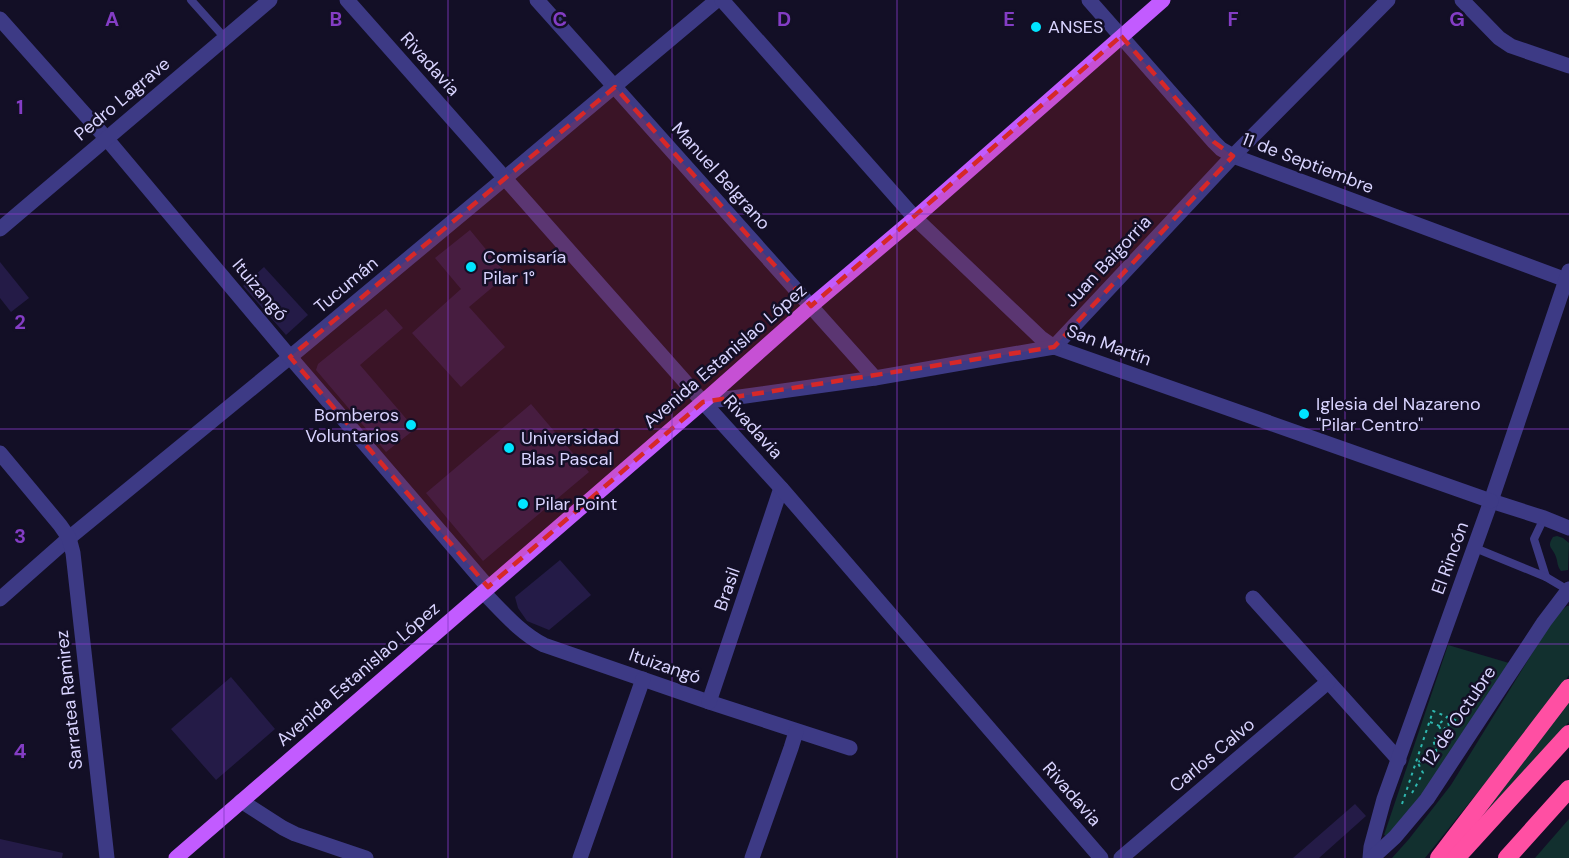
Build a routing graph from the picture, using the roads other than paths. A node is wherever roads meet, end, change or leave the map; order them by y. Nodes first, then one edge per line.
1 (191, 0) edge
2 (270, 0) edge
3 (347, 0) edge
4 (537, 0) edge
5 (717, 0) edge
6 (722, 0) edge
7 (1089, 0) edge
8 (1163, 0) edge
9 (1388, 0) edge
10 (1462, 0) edge
11 (0, 19) edge
12 (1121, 36) junction
13 (225, 38) junction
14 (1569, 66) edge
15 (615, 87) junction
16 (106, 138) junction
17 (1233, 156) junction
18 (505, 178) junction
19 (915, 218) junction
20 (0, 229) edge
21 (1568, 277) edge
22 (811, 306) junction
23 (1054, 347) junction
24 (290, 357) junction
25 (875, 378) junction
26 (703, 402) junction
27 (0, 453) edge
28 (781, 488) junction
29 (1491, 501) junction
30 (1544, 518) junction
31 (1569, 528) edge
32 (69, 538) junction
33 (1475, 548) junction
34 (1546, 577) junction
35 (1569, 589) edge
36 (485, 590) junction
37 (1253, 598) dead end
38 (0, 599) edge
39 (643, 679) junction
40 (1328, 682) junction
41 (1569, 688) edge
42 (709, 702) junction
43 (796, 732) junction
44 (1569, 734) edge
45 (850, 748) dead end
46 (1399, 760) junction
47 (1569, 789) edge
48 (241, 801) junction
49 (107, 858) edge
50 (176, 858) edge
51 (366, 858) edge
52 (580, 858) edge
53 (752, 858) edge
54 (1101, 858) edge
55 (1121, 858) edge
56 (1371, 858) edge
57 (1439, 858) edge
58 (1456, 858) edge
59 (1507, 858) edge

1 - 13 lane
2 - 13 street, Pedro Lagrave
3 - 18 street, Rivadavia
4 - 15 street, Manuel Belgrano
5 - 15 street, Tucumán
6 - 19 street, San Martín
7 - 12 street, 11 de Septiembre
8 - 12 main road, Avenida Estanislao López
9 - 17 street, Juan Baigorria
10 - 14 street
11 - 16 street, Ituizangó
12 - 17 street, 11 de Septiembre
12 - 19 main road, Avenida Estanislao López
13 - 16 street, Pedro Lagrave
15 - 18 street, Tucumán
15 - 22 street, Manuel Belgrano
16 - 20 street, Pedro Lagrave
16 - 24 street, Ituizangó
17 - 21 street, 11 de Septiembre
17 - 23 street, Juan Baigorria
18 - 24 street, Tucumán
18 - 26 street, Rivadavia
19 - 22 main road, Avenida Estanislao López
19 - 23 street, San Martín
21 - 29 street, El Rincón
22 - 25 street, Manuel Belgrano
22 - 26 main road, Avenida Estanislao López
23 - 25 street
23 - 29 street, San Martín
24 - 32 street, Tucumán
24 - 36 street, Ituizangó
25 - 26 street
26 - 28 street, Rivadavia
26 - 36 main road, Avenida Estanislao López
27 - 32 street
28 - 42 street, Brasil
28 - 54 street, Rivadavia
29 - 30 street, San Martín
29 - 33 street, El Rincón
30 - 31 street, San Martín
30 - 34 lane
32 - 38 street, Tucumán
32 - 49 street, Sarratea Ramirez
33 - 34 lane
33 - 46 street, El Rincón
34 - 35 lane
35 - 56 street, 12 de Octubre
36 - 39 street, Ituizangó
36 - 48 main road, Avenida Estanislao López
37 - 40 street
39 - 42 street, Ituizangó
39 - 52 street
40 - 46 street
40 - 55 street, Carlos Calvo
41 - 57 highway
42 - 43 street, Ituizangó
43 - 45 street, Ituizangó
43 - 53 street
44 - 58 highway
46 - 56 street, El Rincón
47 - 59 highway
48 - 50 main road, Avenida Estanislao López
48 - 51 street

